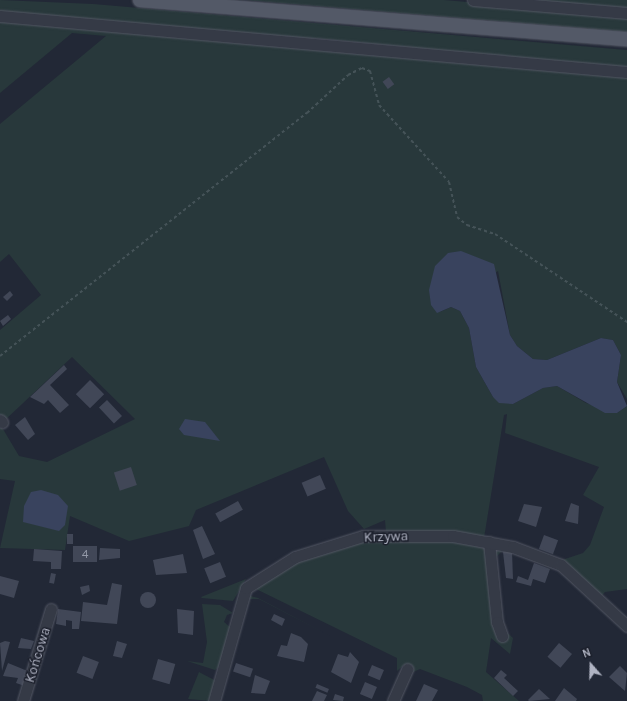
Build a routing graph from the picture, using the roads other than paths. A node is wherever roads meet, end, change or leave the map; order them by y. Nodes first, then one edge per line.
1 (140, 0) edge
2 (473, 0) edge
3 (627, 13) edge
4 (0, 16) edge
5 (627, 39) edge
6 (627, 72) edge
7 (489, 542) junction
8 (51, 609) dead end
9 (627, 626) edge
10 (502, 636) dead end
11 (407, 669) dead end
12 (23, 701) edge
13 (214, 701) edge
14 (393, 701) edge

1 - 5 main road
2 - 3 street
4 - 6 street
7 - 9 street, Krzywa
7 - 10 street
7 - 13 street, Krzywa
8 - 12 street, Końcowa
11 - 14 street

